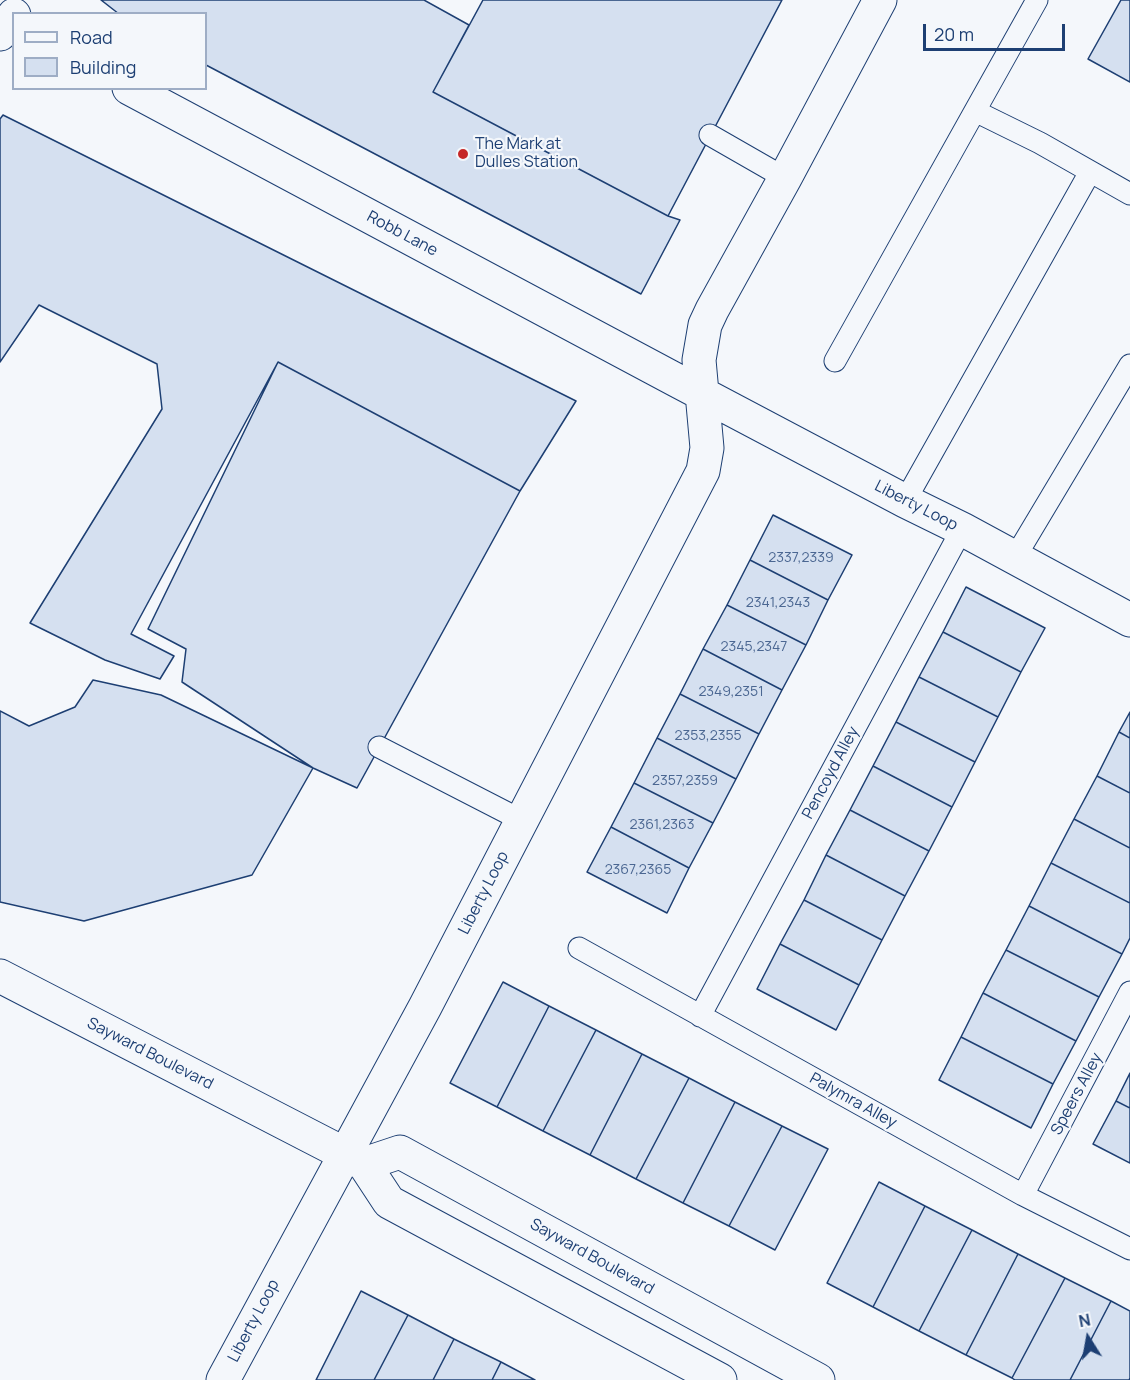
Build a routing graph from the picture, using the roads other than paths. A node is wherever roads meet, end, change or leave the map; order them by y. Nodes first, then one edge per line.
1 (880, 0) edge
2 (1036, 0) edge
3 (133, 90) edge
4 (975, 111) junction
5 (710, 135) dead end
6 (1090, 172) junction
7 (785, 178) junction
8 (1130, 194) edge
9 (836, 361) dead end
10 (1130, 365) edge
11 (689, 387) junction
12 (905, 501) junction
13 (962, 529) junction
14 (1014, 559) junction
15 (1130, 620) edge
16 (379, 747) dead end
17 (521, 820) junction
18 (579, 948) dead end
19 (0, 976) edge
20 (1130, 992) edge
21 (700, 1016) junction
22 (354, 1159) junction
23 (1023, 1195) junction
24 (1130, 1249) edge
25 (223, 1380) edge
26 (720, 1380) edge
27 (818, 1380) edge

1 - 7 street, Liberty Loop
2 - 4 lane
3 - 11 street, Robb Lane
4 - 6 lane
4 - 9 lane
5 - 7 lane
6 - 8 lane
6 - 12 lane
7 - 11 street, Liberty Loop
10 - 14 lane
11 - 12 street, Liberty Loop
11 - 17 street, Liberty Loop
12 - 13 street, Liberty Loop
13 - 14 street, Liberty Loop
13 - 21 lane, Pencoyd Alley
14 - 15 street, Liberty Loop
16 - 17 lane
17 - 22 street, Liberty Loop
18 - 21 lane, Palymra Alley
19 - 22 street, Sayward Boulevard
20 - 23 lane, Speers Alley
21 - 23 lane, Palymra Alley
22 - 25 street, Liberty Loop
22 - 26 street, Sayward Boulevard
22 - 27 street, Sayward Boulevard
23 - 24 lane, Palymra Alley

